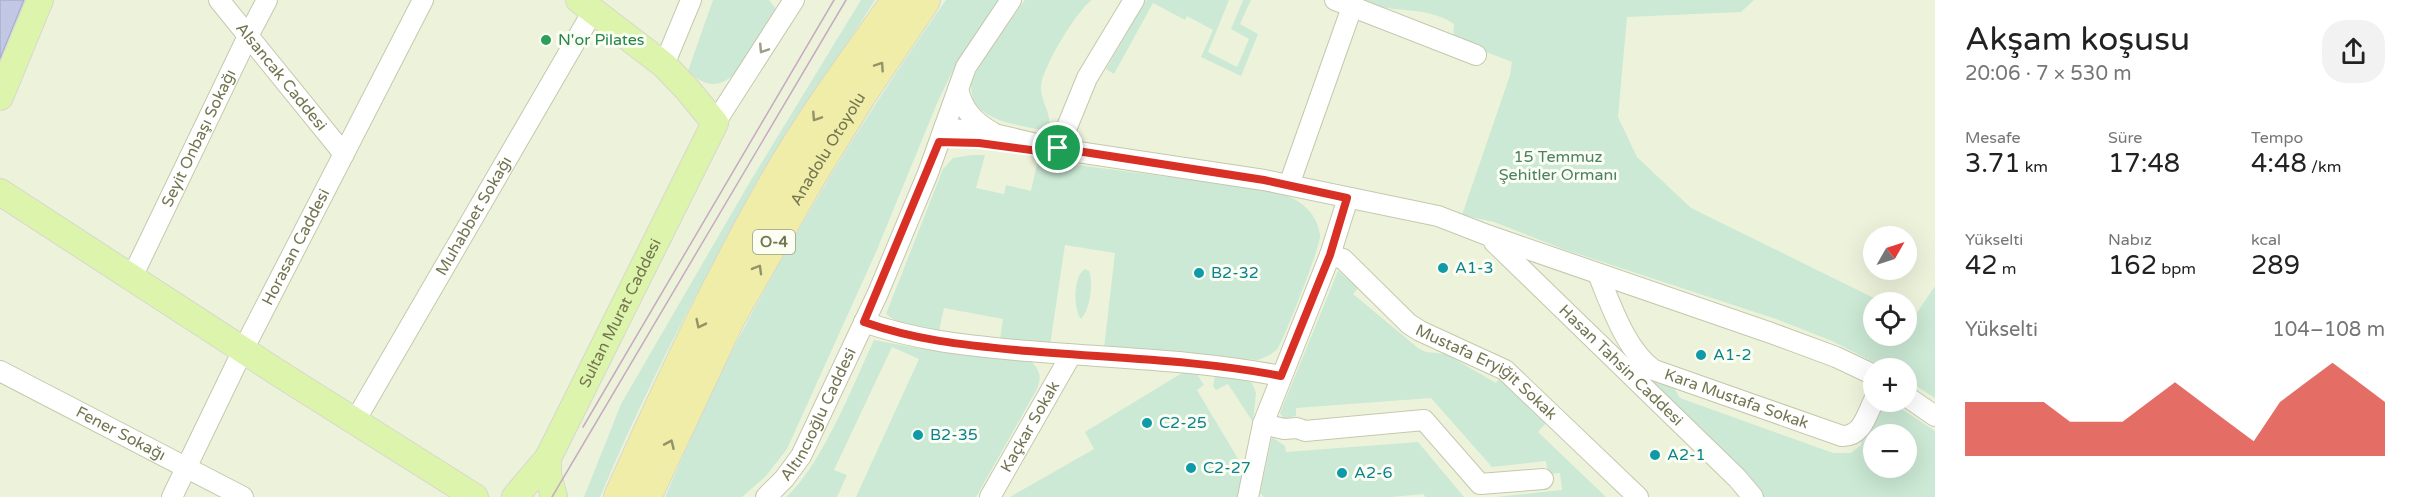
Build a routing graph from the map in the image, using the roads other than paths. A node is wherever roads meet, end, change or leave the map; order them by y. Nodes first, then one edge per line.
1 (40, 0) edge
2 (219, 0) edge
3 (267, 0) edge
4 (423, 0) edge
5 (691, 0) edge
6 (794, 0) edge
7 (897, 0) edge
8 (925, 0) edge
9 (1011, 0) edge
10 (1134, 0) edge
11 (1344, 4) edge
12 (586, 5) edge
13 (248, 36) junction
14 (1476, 55) dead end
15 (664, 65) junction
16 (958, 88) junction
17 (0, 97) edge
18 (715, 123) junction
19 (994, 134) junction
20 (942, 135) junction
21 (1058, 148) junction
22 (344, 154) junction
23 (1288, 185) junction
24 (0, 192) edge
25 (1347, 198) junction
26 (1487, 235) junction
27 (1330, 255) junction
28 (1546, 255) junction
29 (1598, 274) junction
30 (132, 277) junction
31 (1539, 285) junction
32 (864, 322) junction
33 (243, 350) junction
34 (1071, 355) junction
35 (1863, 370) edge
36 (0, 371) edge
37 (1281, 376) junction
38 (1917, 404) edge
39 (1868, 412) edge
40 (1935, 416) edge
41 (355, 421) junction
42 (1263, 424) junction
43 (548, 458) junction
44 (187, 468) junction
45 (1543, 479) dead end
46 (172, 497) edge
47 (243, 497) edge
48 (476, 497) edge
49 (515, 497) edge
50 (554, 497) edge
51 (619, 497) edge
52 (646, 497) edge
53 (766, 497) edge
54 (990, 497) edge
55 (1248, 497) edge
56 (1638, 497) edge
57 (1753, 497) edge

1 - 17 main road
2 - 13 street, Alsancak Caddesi
3 - 13 street, Seyit Onbaşı Sokağı
4 - 22 street, Horasan Caddesi
5 - 15 street
6 -> 18 street
7 -> 51 highway, Anadolu Otoyolu / O-4
52 -> 8 highway, Anadolu Otoyolu / O-4
9 - 16 street, Altıncıoğlu Caddesi
10 - 21 street
11 - 14 street
11 - 23 street
12 - 15 main road
12 - 41 street, Muhabbet Sokağı
13 - 22 street, Alsancak Caddesi
13 - 30 street, Seyit Onbaşı Sokağı
15 - 18 main road
16 - 19 street
16 - 20 street, Altıncıoğlu Caddesi
18 - 43 main road, Sultan Murat Caddesi
19 - 20 street
19 - 21 street
20 - 21 street
20 - 32 street, Altıncıoğlu Caddesi
21 - 23 street
22 - 33 street, Horasan Caddesi
23 - 25 street
24 - 30 main road
25 - 26 street
25 - 27 street
26 - 28 street
26 - 31 street, Hasan Tahsin Caddesi
27 - 37 street
27 - 56 street, Mustafa Eryiğit Sokak
28 - 29 street
28 - 31 street
29 - 35 street
29 - 39 street, Kara Mustafa Sokak
30 - 33 main road
31 - 57 street, Hasan Tahsin Caddesi
32 - 34 street
32 - 53 street, Altıncıoğlu Caddesi
33 - 41 main road
33 - 44 street, Horasan Caddesi
34 - 37 street
34 - 54 street, Kaçkar Sokak
36 - 44 street, Fener Sokağı
37 - 42 street
38 - 40 street
41 - 48 main road
42 - 45 street
42 - 55 street
43 - 49 main road, Sultan Murat Caddesi
43 - 50 main road
44 - 46 street, Horasan Caddesi
44 - 47 street, Fener Sokağı

